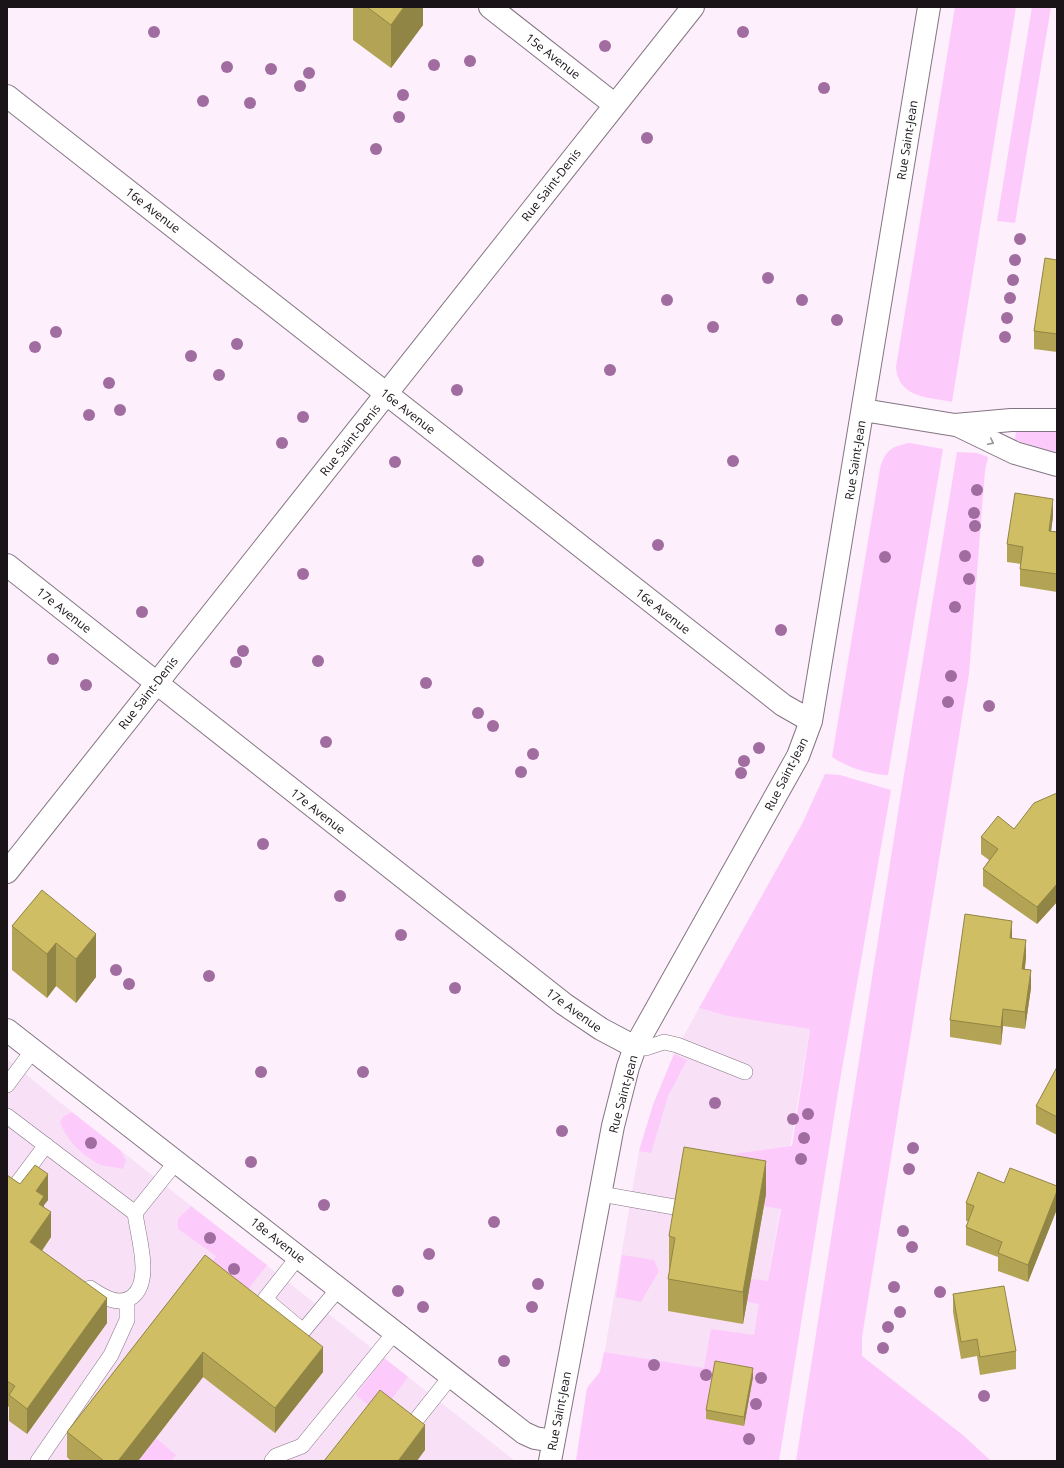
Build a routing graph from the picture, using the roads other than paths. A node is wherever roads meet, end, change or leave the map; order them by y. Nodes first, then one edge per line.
1 (490, 7) edge
2 (692, 7) edge
3 (929, 7) edge
4 (7, 96) edge
5 (615, 105) junction
6 (386, 394) junction
7 (863, 410) junction
8 (1057, 420) edge
9 (956, 425) junction
10 (1057, 465) edge
11 (7, 565) edge
12 (156, 683) junction
13 (811, 721) junction
14 (7, 872) edge
15 (7, 1030) edge
16 (636, 1047) junction
17 (33, 1050) junction
18 (745, 1072) dead end
19 (7, 1085) edge
20 (7, 1116) edge
21 (46, 1145) junction
22 (176, 1162) junction
23 (601, 1194) junction
24 (7, 1197) edge
25 (680, 1208) edge
26 (135, 1213) junction
27 (298, 1257) junction
28 (79, 1281) edge
29 (339, 1288) junction
30 (127, 1301) junction
31 (395, 1332) junction
32 (451, 1376) junction
33 (405, 1434) edge
34 (551, 1451) edge
35 (38, 1461) edge
36 (272, 1461) edge

1 - 5 street, 15e Avenue
2 - 5 street, Rue Saint-Denis
3 - 7 street, Rue Saint-Jean
4 - 6 street, 16e Avenue
5 - 6 street, Rue Saint-Denis
6 - 12 street, Rue Saint-Denis
6 - 13 street, 16e Avenue
7 - 9 street
7 - 13 street, Rue Saint-Jean
8 - 9 street
9 -> 10 street
11 - 12 street, 17e Avenue
12 - 14 street, Rue Saint-Denis
12 - 16 street, 17e Avenue
13 - 16 street, Rue Saint-Jean
15 - 17 street, 18e Avenue
16 - 18 lane
16 - 23 street, Rue Saint-Jean
17 - 19 lane
17 - 22 street, 18e Avenue
20 - 21 lane
21 - 24 lane
21 - 26 lane
22 - 26 lane
22 - 27 street, 18e Avenue
23 - 25 lane
23 - 34 street, Rue Saint-Jean
26 - 30 lane
27 - 29 street, 18e Avenue
27 - 29 lane
28 - 30 lane
29 - 31 street, 18e Avenue
30 - 35 lane
31 - 32 street, 18e Avenue
31 - 36 lane
32 - 33 lane
32 - 34 street, 18e Avenue

